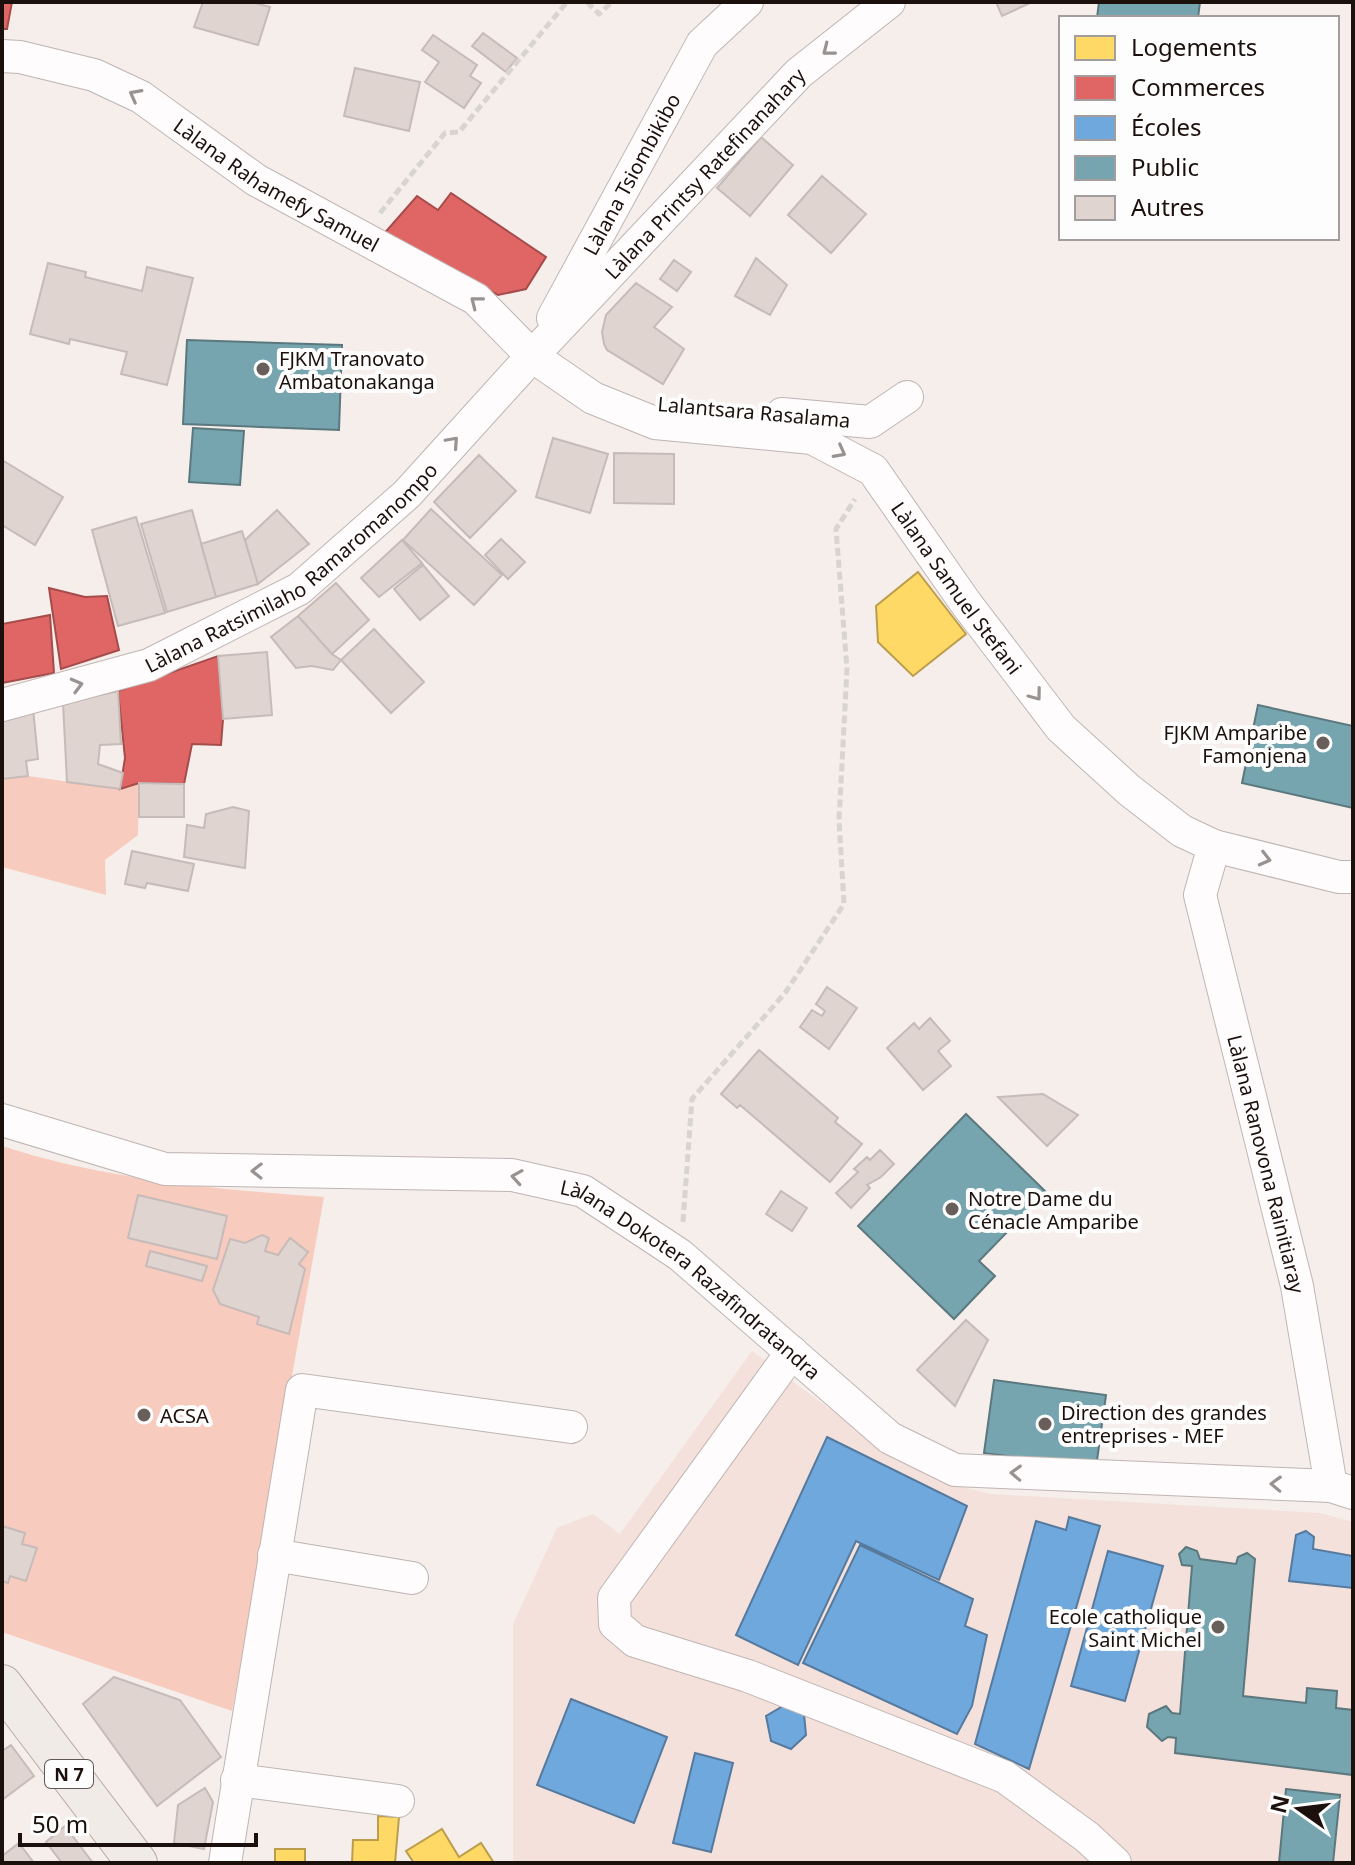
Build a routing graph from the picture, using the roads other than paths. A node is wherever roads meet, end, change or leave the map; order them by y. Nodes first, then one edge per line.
1 (747, 2) edge
2 (889, 2) edge
3 (2, 56) edge
4 (532, 356) junction
5 (907, 397) dead end
6 (593, 398) junction
7 (2, 705) edge
8 (1214, 846) junction
9 (1353, 877) edge
10 (2, 1120) edge
11 (792, 1352) junction
12 (571, 1427) dead end
13 (1342, 1489) edge
14 (274, 1555) junction
15 (412, 1578) dead end
16 (2, 1685) edge
17 (237, 1780) junction
18 (398, 1801) dead end
19 (137, 1863) edge
20 (225, 1863) edge
21 (1115, 1863) edge

1 - 4 street, Làlana Tsiombikibo
2 -> 4 street, Làlana Printsy Ratefinanahary
4 -> 3 street, Làlana Rahamefy Samuel
4 - 6 street, Làlana Samuel Stefani
7 -> 4 street, Làlana Ratsimilaho Ramaromanompo
5 - 6 street, Lalantsara Rasalama
6 -> 8 street, Làlana Samuel Stefani
8 -> 9 street, Làlana Samuel Stefani
8 - 13 street, Làlana Ranovona Rainitiaray
11 -> 10 street, Làlana Dokotera Razafindratandra
13 -> 11 street, Làlana Dokotera Razafindratandra
11 - 21 street
12 - 14 street
14 - 15 street
14 - 17 street
16 - 19 main road, N 7
17 - 18 street
17 - 20 street

